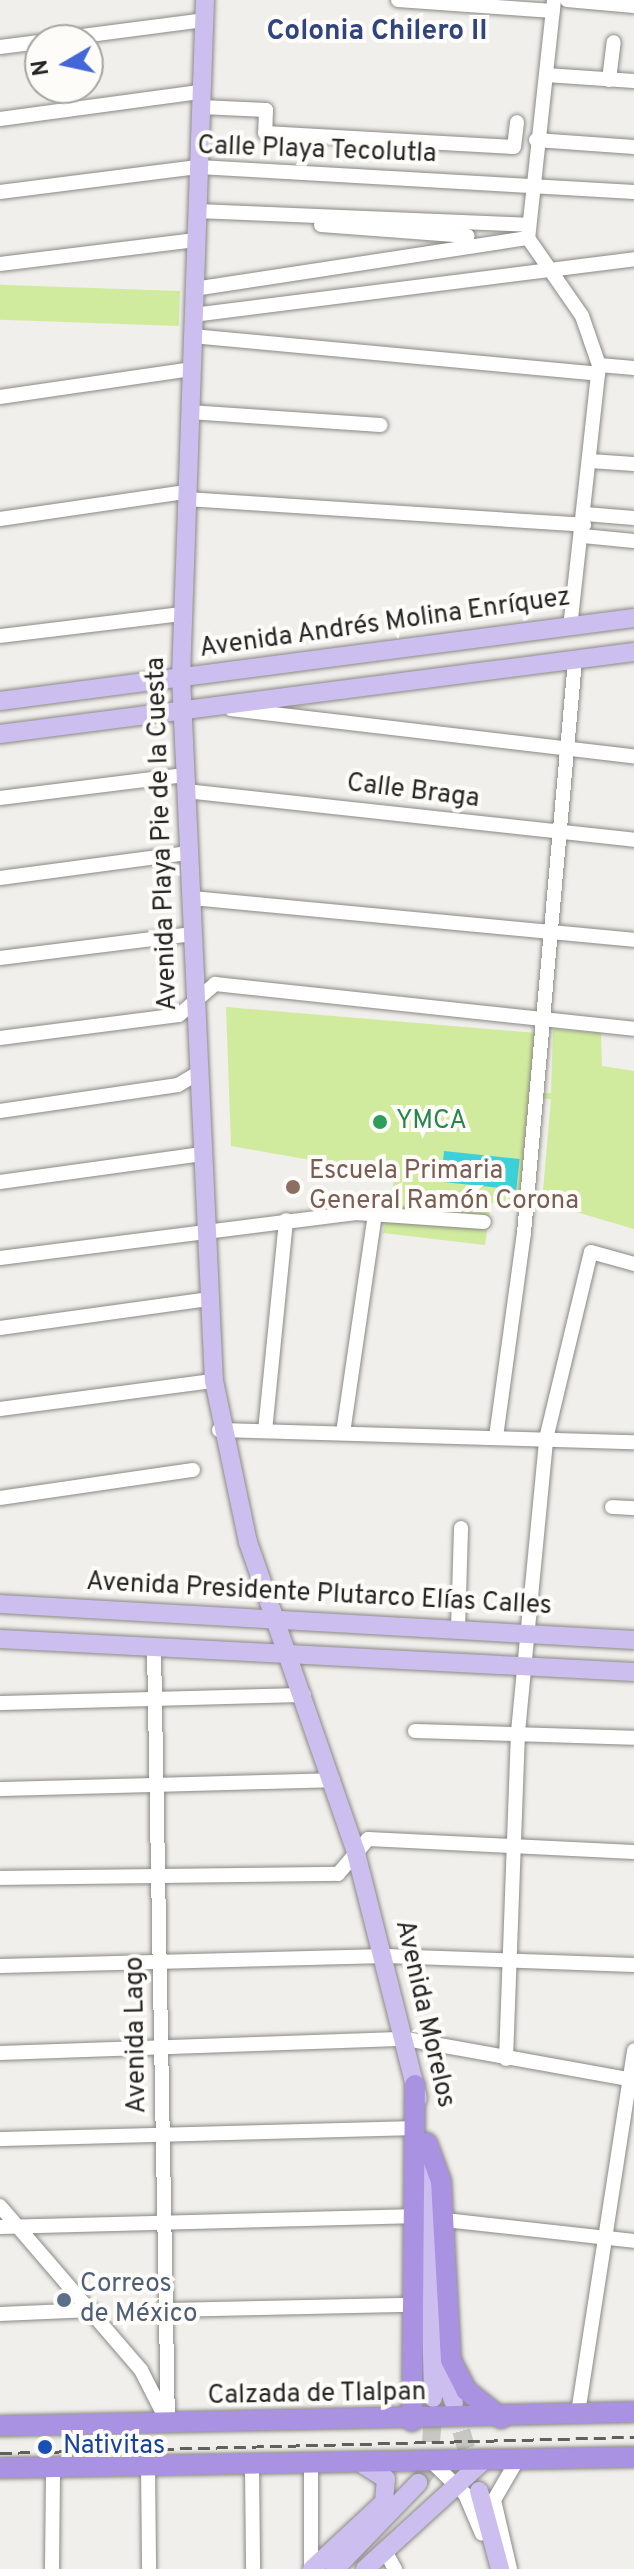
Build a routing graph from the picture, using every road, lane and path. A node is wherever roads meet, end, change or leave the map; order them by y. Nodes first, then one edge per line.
1 (205, 0) edge
2 (398, 0) edge
3 (567, 0) edge
4 (554, 5) edge
5 (634, 6) edge
6 (204, 20) junction
7 (104, 33) edge
8 (614, 42) dead end
9 (24, 44) edge
10 (0, 47) edge
11 (546, 75) junction
12 (609, 80) junction
13 (634, 81) edge
14 (201, 100) junction
15 (0, 119) edge
16 (517, 122) dead end
17 (536, 140) junction
18 (634, 147) edge
19 (199, 167) junction
20 (531, 185) junction
21 (0, 192) edge
22 (634, 192) edge
23 (197, 213) junction
24 (528, 231) junction
25 (468, 236) dead end
26 (196, 240) junction
27 (634, 259) edge
28 (0, 264) edge
29 (544, 269) junction
30 (194, 289) junction
31 (193, 315) junction
32 (192, 336) junction
33 (634, 368) edge
34 (191, 369) junction
35 (598, 370) junction
36 (0, 397) edge
37 (189, 412) junction
38 (381, 425) dead end
39 (590, 461) junction
40 (634, 464) edge
41 (186, 495) junction
42 (634, 518) edge
43 (0, 519) edge
44 (584, 525) junction
45 (634, 541) edge
46 (181, 614) junction
47 (634, 618) edge
48 (570, 626) junction
49 (0, 636) edge
50 (634, 652) edge
51 (575, 660) junction
52 (181, 677) junction
53 (0, 701) edge
54 (214, 707) junction
55 (181, 711) junction
56 (0, 734) edge
57 (565, 751) junction
58 (634, 756) edge
59 (186, 783) junction
60 (0, 798) edge
61 (558, 833) junction
62 (634, 840) edge
63 (188, 853) junction
64 (0, 878) edge
65 (191, 898) junction
66 (552, 932) junction
67 (193, 934) junction
68 (634, 940) edge
69 (0, 958) edge
70 (196, 1001) junction
71 (544, 1020) junction
72 (634, 1029) edge
73 (0, 1038) edge
74 (198, 1073) junction
75 (0, 1111) edge
76 (202, 1154) junction
77 (0, 1182) edge
78 (375, 1213) junction
79 (286, 1220) junction
80 (484, 1222) dead end
81 (205, 1228) junction
82 (0, 1258) edge
83 (634, 1264) edge
84 (208, 1299) junction
85 (0, 1328) edge
86 (214, 1381) junction
87 (0, 1409) edge
88 (219, 1430) junction
89 (265, 1431) junction
90 (343, 1433) junction
91 (496, 1437) junction
92 (546, 1439) junction
93 (634, 1442) edge
94 (193, 1470) dead end
95 (0, 1498) edge
96 (612, 1507) dead end
97 (634, 1508) edge
98 (461, 1528) dead end
99 (0, 1604) edge
100 (277, 1618) junction
101 (458, 1630) junction
102 (526, 1634) junction
103 (0, 1639) edge
104 (634, 1640) edge
105 (154, 1647) junction
106 (289, 1654) junction
107 (526, 1667) junction
108 (634, 1672) edge
109 (304, 1695) junction
110 (156, 1699) junction
111 (0, 1703) edge
112 (415, 1731) dead end
113 (518, 1732) junction
114 (634, 1738) edge
115 (333, 1780) junction
116 (157, 1785) junction
117 (0, 1789) edge
118 (516, 1846) junction
119 (634, 1852) edge
120 (356, 1853) junction
121 (0, 1878) edge
122 (159, 1878) junction
123 (386, 1956) junction
124 (511, 1960) junction
125 (160, 1963) junction
126 (634, 1965) edge
127 (0, 1966) edge
128 (406, 2039) junction
129 (162, 2049) junction
130 (634, 2050) edge
131 (0, 2053) edge
132 (506, 2059) junction
133 (632, 2080) edge
134 (415, 2085) junction
135 (410, 2128) junction
136 (163, 2136) junction
137 (0, 2139) edge
138 (427, 2143) junction
139 (0, 2206) edge
140 (410, 2216) junction
141 (445, 2220) junction
142 (164, 2224) junction
143 (18, 2226) junction
144 (0, 2227) edge
145 (605, 2240) junction
146 (634, 2241) edge
147 (412, 2305) junction
148 (92, 2310) junction
149 (167, 2310) junction
150 (0, 2314) edge
151 (434, 2349) junction
152 (433, 2398) tunnel mouth
153 (454, 2403) tunnel mouth
154 (634, 2412) edge
155 (578, 2413) junction
156 (501, 2418) junction
157 (412, 2421) junction
158 (168, 2423) junction
159 (0, 2426) edge
160 (634, 2457) edge
161 (516, 2462) junction
162 (481, 2463) junction
163 (434, 2464) junction
164 (364, 2465) junction
165 (148, 2466) junction
166 (252, 2466) junction
167 (311, 2466) junction
168 (53, 2467) junction
169 (0, 2468) edge
170 (418, 2483) tunnel mouth
171 (456, 2485) junction
172 (479, 2491) tunnel mouth
173 (385, 2551) junction
174 (52, 2569) edge
175 (149, 2569) edge
176 (253, 2569) edge
177 (312, 2569) edge
178 (335, 2569) edge
179 (365, 2569) edge
180 (395, 2569) edge
181 (491, 2569) edge
182 (500, 2569) edge
183 (510, 2569) edge

1 - 6 main road, Avenida Playa Pie de la Cuesta
2 - 4 street
3 - 5 street
4 - 11 street
6 - 7 street
6 - 14 main road, Avenida Playa Pie de la Cuesta
8 - 12 street
9 - 10 street
11 - 12 street
11 - 17 street
12 - 13 street
14 - 15 street
14 - 16 street
14 - 19 main road, Avenida Playa Pie de la Cuesta
17 - 18 street
17 - 20 street
19 - 20 street, Calle Playa Tecolutla
19 - 21 street, Calle Playa Tecolutla
19 - 23 main road, Avenida Playa Pie de la Cuesta
20 - 22 street, Calle Playa Tecolutla
20 - 24 street
23 - 24 street
23 - 25 street
23 - 26 main road, Avenida Playa Pie de la Cuesta
24 - 29 street
24 - 30 street
26 - 28 street
26 - 30 main road, Avenida Playa Pie de la Cuesta
27 - 29 street
29 - 31 street
29 - 35 street
30 - 31 main road, Avenida Playa Pie de la Cuesta
31 - 32 main road, Avenida Playa Pie de la Cuesta
32 - 34 main road, Avenida Playa Pie de la Cuesta
32 - 35 street
33 - 35 street
34 - 36 street
34 - 37 main road, Avenida Playa Pie de la Cuesta
35 - 39 street
37 - 38 street
37 - 41 main road, Avenida Playa Pie de la Cuesta
39 - 40 street
39 - 44 street
41 - 43 street
41 - 44 street
41 - 46 main road, Avenida Playa Pie de la Cuesta
42 - 44 street
44 - 45 street
44 - 48 street
46 - 49 street
46 - 52 main road, Avenida Playa Pie de la Cuesta
47 - 48 main road, Avenida Andrés Molina Enríquez
48 - 52 main road, Avenida Andrés Molina Enríquez
50 - 51 main road
51 - 54 main road
51 - 57 street
52 - 53 main road, Avenida Andrés Molina Enríquez
52 - 55 main road, Avenida Playa Pie de la Cuesta
54 - 55 main road
54 - 57 street
55 - 56 main road
55 - 59 main road, Avenida Playa Pie de la Cuesta
57 - 58 street
57 - 61 street
59 - 60 street, Calle Braga
59 - 61 street, Calle Braga
59 - 63 main road, Avenida Playa Pie de la Cuesta
61 - 62 street, Calle Braga
61 - 66 street
63 - 64 street
63 - 65 main road, Avenida Playa Pie de la Cuesta
65 - 66 street
65 - 67 main road, Avenida Playa Pie de la Cuesta
66 - 68 street
66 - 71 street
67 - 69 street
67 - 70 main road, Avenida Playa Pie de la Cuesta
70 - 71 street
70 - 73 street
70 - 74 main road, Avenida Playa Pie de la Cuesta
71 - 72 street
71 - 91 street
74 - 75 street
74 - 76 main road, Avenida Playa Pie de la Cuesta
76 - 77 street
76 - 81 main road, Avenida Playa Pie de la Cuesta
78 - 79 street
78 - 80 street
78 - 90 street
79 - 81 street
79 - 89 street
81 - 82 street
81 - 84 main road, Avenida Playa Pie de la Cuesta
83 - 92 street
84 - 85 street
84 - 86 main road, Avenida Playa Pie de la Cuesta
86 - 87 street
86 - 88 main road, Avenida Playa Pie de la Cuesta
88 - 89 street
88 - 100 main road, Avenida Playa Pie de la Cuesta
89 - 90 street
90 - 91 street
91 - 92 street
92 - 93 street
92 - 102 street
94 - 95 street
96 - 97 street
98 - 101 street
99 - 100 main road, Avenida Presidente Plutarco Elías Calles
100 - 101 main road, Avenida Presidente Plutarco Elías Calles
100 - 106 main road, Avenida Playa Pie de la Cuesta
101 - 102 main road, Avenida Presidente Plutarco Elías Calles
102 - 104 main road, Avenida Presidente Plutarco Elías Calles
102 - 107 street
103 - 105 main road
105 - 106 main road
105 - 110 street, Avenida Lago
106 - 107 main road
106 - 109 main road, Avenida Morelos
107 - 108 main road
107 - 113 street
109 - 110 street
109 - 115 main road, Avenida Morelos
110 - 111 street
110 - 116 street, Avenida Lago
112 - 113 street
113 - 114 street
113 - 118 street
115 - 116 street
115 - 120 main road, Avenida Morelos
116 - 117 street
116 - 122 street, Avenida Lago
118 - 119 street
118 - 120 street
118 - 124 street
120 - 122 street
120 - 123 main road, Avenida Morelos
121 - 122 street
122 - 125 street, Avenida Lago
123 - 124 street
123 - 125 street
123 - 128 main road, Avenida Morelos
124 - 126 street
124 - 132 street
125 - 127 street
125 - 129 street, Avenida Lago
128 - 129 street
128 - 132 street
128 - 134 main road, Avenida Morelos
129 - 131 street
129 - 136 street, Avenida Lago
130 - 133 street
132 - 133 street
133 - 145 street
134 - 135 highway
134 - 138 main road, Avenida Morelos
135 - 136 street
135 - 140 highway
136 - 137 street
136 - 142 street, Avenida Lago
138 - 141 highway
138 - 151 main road, Avenida Morelos
139 - 143 street
140 - 142 street
140 - 147 highway
141 - 145 street
141 - 156 highway
142 - 143 street
142 - 149 street, Avenida Lago
143 - 144 street
143 - 148 street
145 - 146 street
145 - 155 street
147 - 149 street
147 - 157 highway
148 - 150 street
148 - 158 street
149 - 158 street, Avenida Lago
151 - 152 main road, Avenida Morelos
151 - 153 main road
154 - 155 highway, Calzada de Tlalpan
155 - 156 highway, Calzada de Tlalpan
156 - 157 highway, Calzada de Tlalpan
157 - 158 highway, Calzada de Tlalpan
158 - 159 highway, Calzada de Tlalpan
160 - 161 highway
161 - 162 highway
161 - 183 street
162 - 163 highway
162 - 171 main road
163 - 164 highway
163 - 171 street
164 - 167 highway
164 - 177 main road
165 - 166 highway
165 - 168 highway
165 - 175 street
166 - 167 highway
166 - 176 street
167 - 177 street
168 - 169 highway
168 - 174 street
170 - 178 main road
171 - 173 main road
171 - 181 street
172 - 182 main road
173 - 179 main road
173 - 180 street

